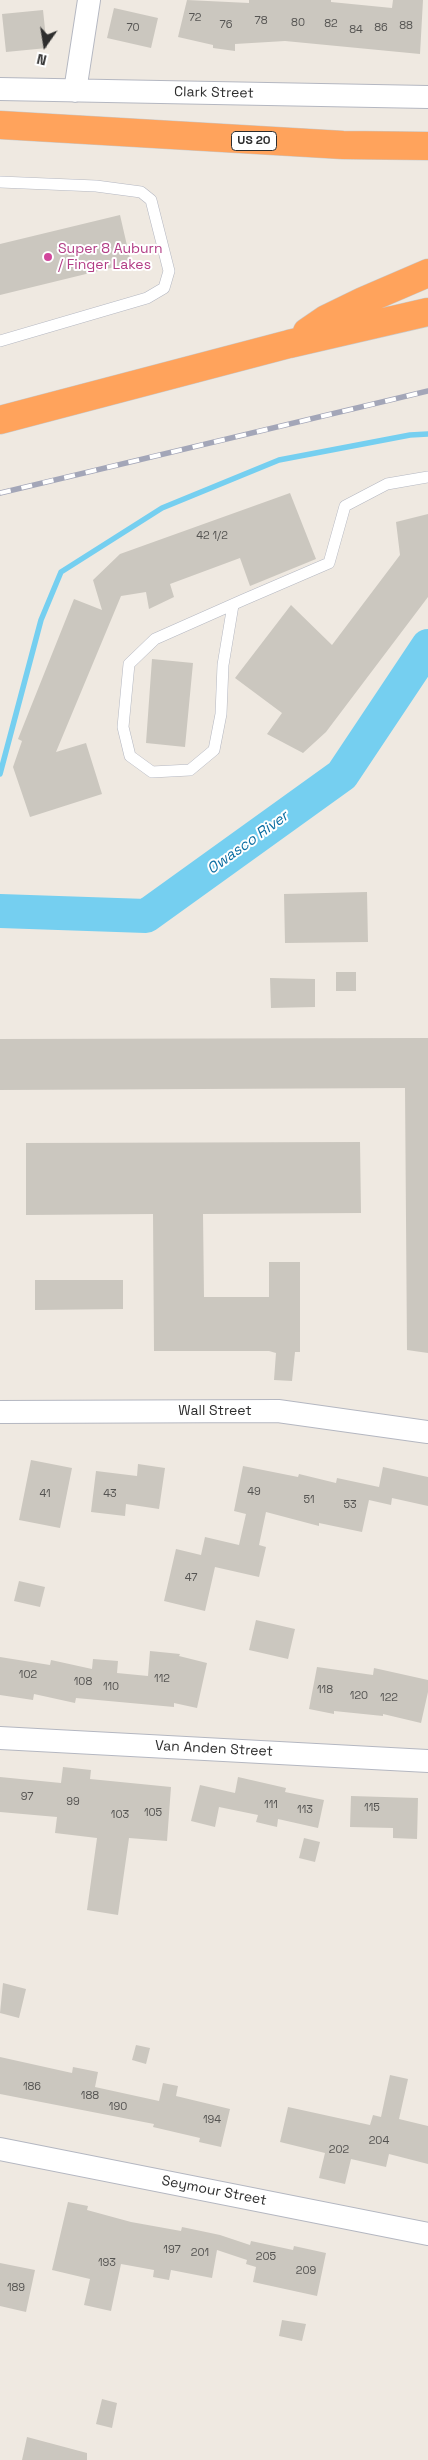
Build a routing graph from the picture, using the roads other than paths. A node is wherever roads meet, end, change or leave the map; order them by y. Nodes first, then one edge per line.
1 (90, 0) edge
2 (0, 89) edge
3 (75, 91) junction
4 (428, 97) edge
5 (0, 125) edge
6 (428, 146) edge
7 (0, 182) edge
8 (428, 273) edge
9 (428, 312) edge
10 (0, 341) edge
11 (289, 344) junction
12 (0, 420) edge
13 (428, 477) edge
14 (233, 605) junction
15 (0, 1412) edge
16 (428, 1432) edge
17 (0, 1738) edge
18 (428, 1760) edge
19 (0, 2149) edge
20 (428, 2234) edge

1 - 3 street
2 - 3 street, Clark Street
3 - 4 street, Clark Street
5 - 6 highway, US 20
7 - 10 lane
8 - 11 highway
9 - 11 highway
11 - 12 highway
13 - 14 lane
14 - 14 lane
15 - 16 street, Wall Street
17 - 18 street, Van Anden Street
19 - 20 street, Seymour Street

